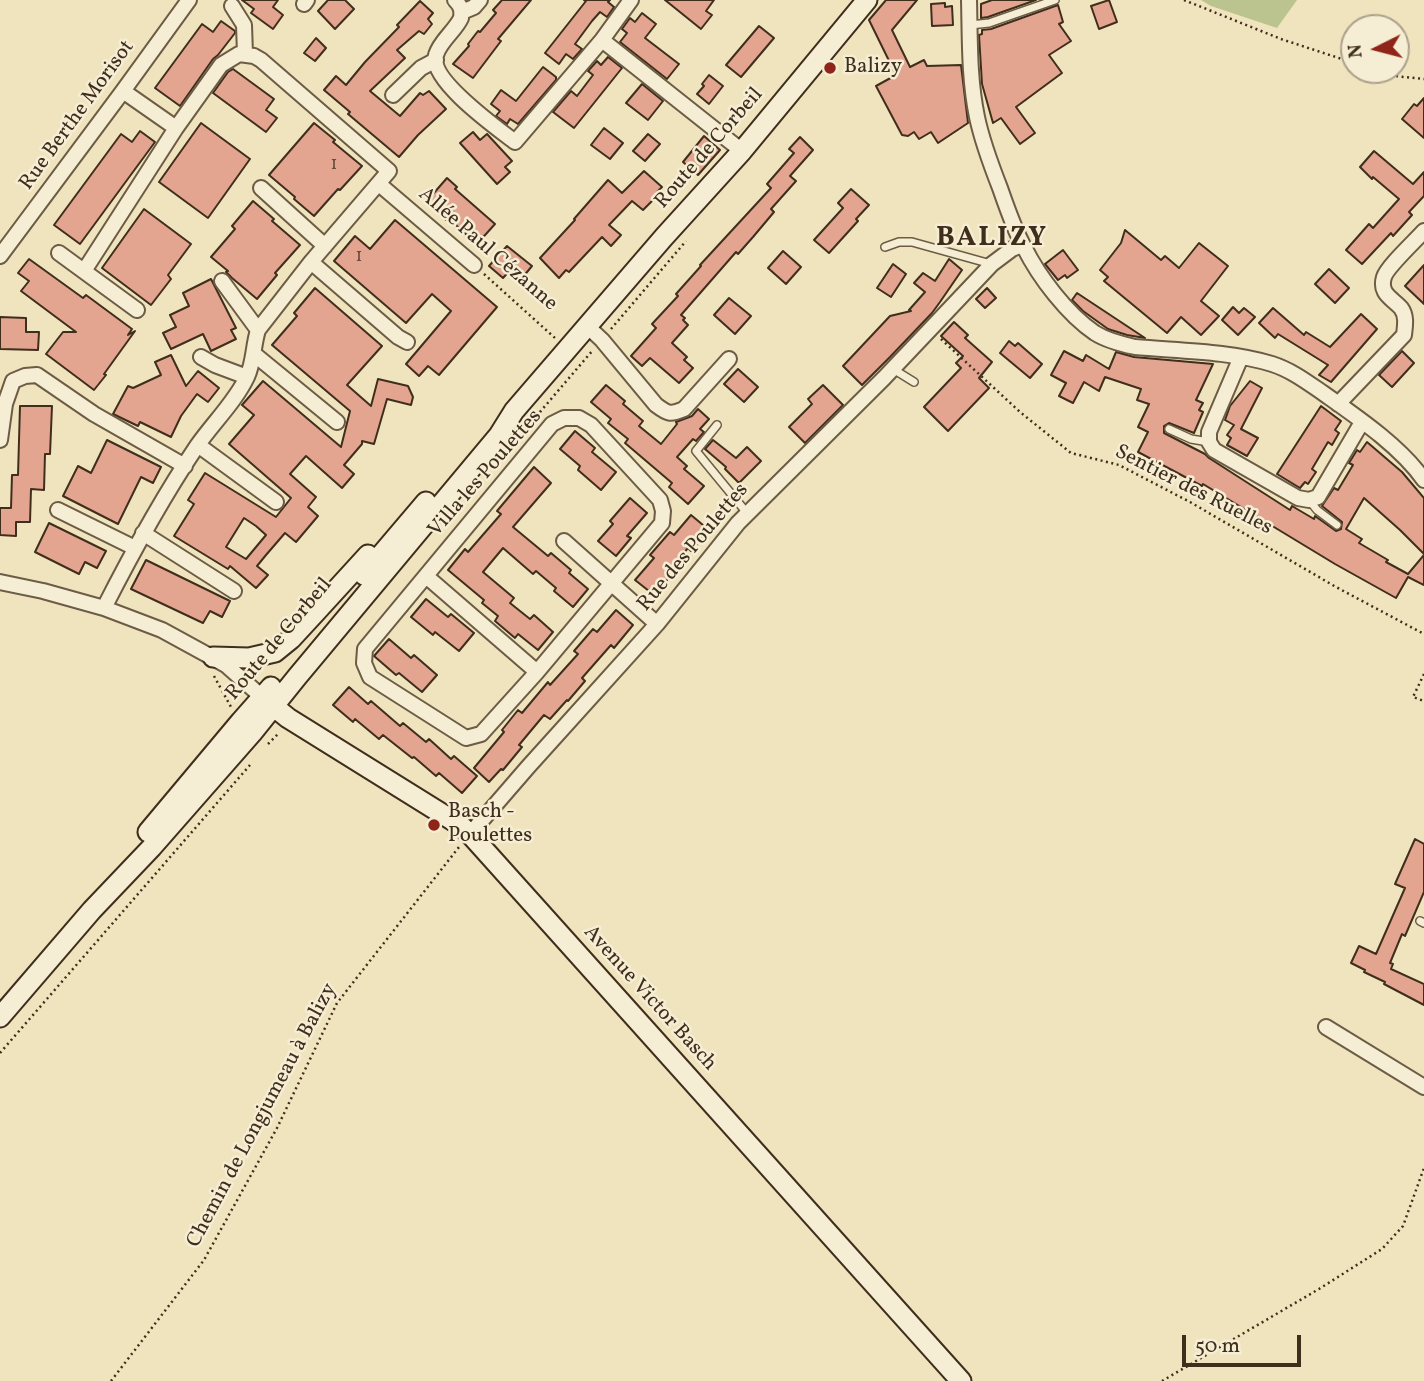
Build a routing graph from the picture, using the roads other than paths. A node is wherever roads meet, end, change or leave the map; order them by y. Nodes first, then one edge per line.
1 (189, 0) edge
2 (480, 0) edge
3 (631, 0) edge
4 (867, 0) edge
5 (969, 0) edge
6 (1055, 0) edge
7 (232, 6) dead end
8 (458, 6) edge
9 (969, 25) junction
10 (602, 40) junction
11 (245, 54) junction
12 (436, 60) junction
13 (123, 91) junction
14 (393, 95) dead end
15 (176, 128) junction
16 (742, 151) junction
17 (379, 184) junction
18 (261, 188) dead end
19 (1424, 231) edge
20 (1022, 245) junction
21 (325, 246) junction
22 (885, 247) dead end
23 (59, 253) dead end
24 (0, 256) edge
25 (311, 262) junction
26 (992, 264) junction
27 (474, 265) road end
28 (84, 271) junction
29 (222, 281) dead end
30 (137, 310) dead end
31 (587, 326) junction
32 (258, 330) junction
33 (407, 342) dead end
34 (254, 354) junction
35 (201, 357) dead end
36 (1241, 357) junction
37 (729, 359) dead end
38 (893, 369) junction
39 (247, 377) junction
40 (914, 382) dead end
41 (1338, 404) junction
42 (514, 411) junction
43 (337, 422) dead end
44 (1362, 422) junction
45 (717, 425) dead end
46 (1169, 429) dead end
47 (0, 440) edge
48 (1209, 442) junction
49 (198, 445) junction
50 (185, 466) junction
51 (1424, 480) edge
52 (1309, 500) junction
53 (276, 502) dead end
54 (58, 510) dead end
55 (748, 513) junction
56 (1337, 525) dead end
57 (401, 530) junction
58 (143, 533) junction
59 (564, 541) dead end
60 (135, 548) junction
61 (426, 576) junction
62 (0, 582) edge
63 (612, 583) junction
64 (234, 591) dead end
65 (104, 608) junction
66 (657, 624) junction
67 (213, 657) junction
68 (537, 672) junction
69 (268, 701) junction
70 (470, 834) junction
71 (0, 1017) edge
72 (1326, 1027) dead end
73 (1424, 1087) edge
74 (961, 1381) edge

1 - 13 street, Rue Berthe Morisot
2 - 8 street
3 - 10 street
4 - 16 main road, Route de Corbeil
5 - 9 street
6 - 9 lane
7 - 11 street
8 - 12 street
9 - 20 street
10 - 12 street
10 - 16 street
11 - 15 street
11 - 17 street
12 - 14 street
13 - 15 street
13 - 24 street, Rue Berthe Morisot
15 - 28 street
16 - 31 main road, Route de Corbeil
17 - 21 street
17 - 27 street, Allée Paul Cézanne
18 - 21 street
19 - 41 street
20 - 26 street, Rue des Poulettes
20 - 36 street
21 - 25 street
22 - 26 lane
23 - 28 street
25 - 32 street
25 - 33 street
26 - 38 street, Rue des Poulettes
28 - 30 street
29 - 32 street
31 - 37 street
31 - 42 main road, Route de Corbeil
32 - 34 street
34 - 39 street
34 - 43 street
35 - 39 street
36 - 41 street
36 - 48 street
38 - 40 lane
38 - 55 street, Rue des Poulettes
39 - 49 street
41 - 44 street
42 - 57 main road, Route de Corbeil
42 - 69 main road, Route de Corbeil
44 - 51 street
44 - 52 street
45 - 55 lane
46 - 48 lane
47 - 50 street
48 - 52 street
49 - 50 street
49 - 53 street
50 - 58 street
52 - 56 lane
54 - 60 street
55 - 66 street, Rue des Poulettes
57 - 67 main road
57 - 69 main road, Route de Corbeil
58 - 60 street
58 - 64 street
59 - 63 street
60 - 65 street
61 - 63 street, Villa les Poulettes
61 - 68 street
61 - 68 street, Villa les Poulettes
62 - 65 street
63 - 66 street
63 - 68 street, Villa les Poulettes
65 - 67 street
66 - 70 street, Rue des Poulettes
67 - 69 street
69 - 70 main road, Avenue Victor Basch
69 - 71 main road, Route de Corbeil
70 - 74 main road, Avenue Victor Basch
72 - 73 street

